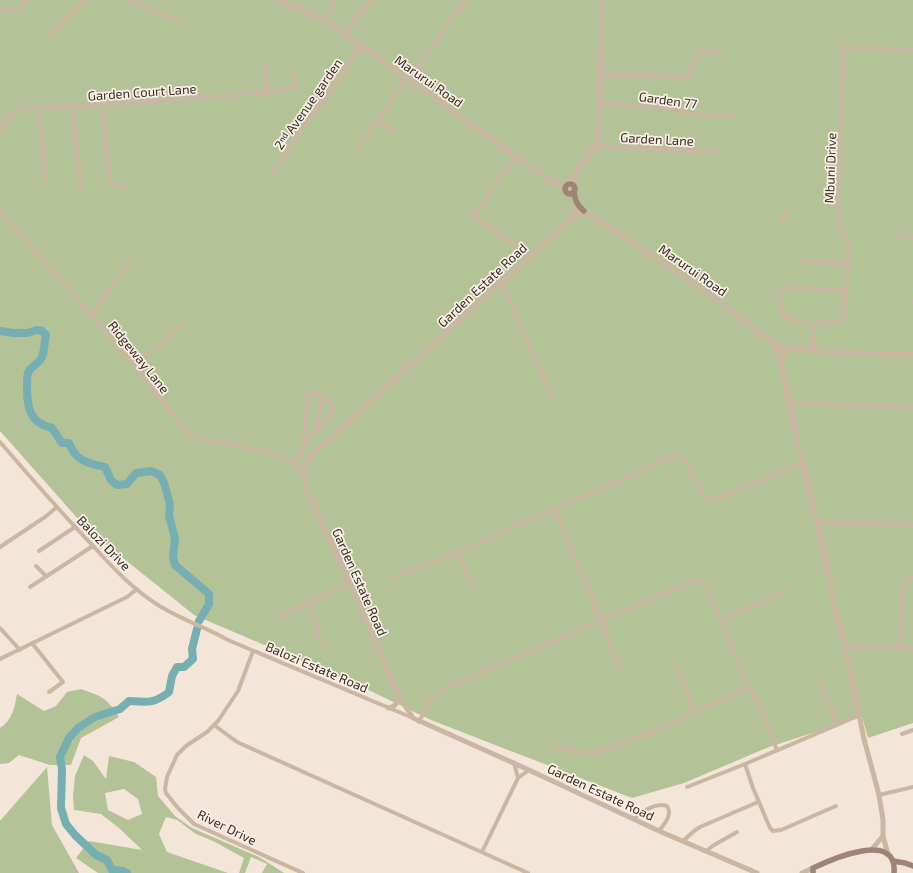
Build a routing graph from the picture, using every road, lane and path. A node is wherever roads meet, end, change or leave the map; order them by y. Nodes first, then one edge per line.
1 (27, 0) edge
2 (87, 0) edge
3 (127, 0) edge
4 (276, 0) edge
5 (334, 0) edge
6 (370, 0) edge
7 (465, 0) edge
8 (602, 0) edge
9 (0, 8) edge
10 (180, 21) dead end
11 (326, 21) junction
12 (345, 34) junction
13 (47, 38) dead end
14 (361, 46) junction
15 (913, 49) edge
16 (721, 51) dead end
17 (266, 63) dead end
18 (292, 73) dead end
19 (601, 75) junction
20 (408, 79) junction
21 (264, 93) junction
22 (600, 104) junction
23 (101, 105) junction
24 (73, 106) junction
25 (39, 107) junction
26 (733, 115) dead end
27 (377, 120) junction
28 (0, 131) edge
29 (395, 132) dead end
30 (596, 146) junction
31 (358, 150) dead end
32 (717, 152) dead end
33 (516, 158) junction
34 (271, 174) dead end
35 (575, 175) junction
36 (46, 180) dead end
37 (127, 187) dead end
38 (566, 189) junction
39 (574, 189) junction
40 (80, 192) dead end
41 (576, 203) junction
42 (0, 210) edge
43 (584, 211) junction
44 (786, 214) dead end
45 (571, 218) junction
46 (782, 223) dead end
47 (898, 236) dead end
48 (913, 237) edge
49 (531, 256) junction
50 (130, 260) dead end
51 (800, 260) dead end
52 (847, 264) junction
53 (502, 283) junction
54 (845, 291) junction
55 (91, 314) junction
56 (184, 325) dead end
57 (814, 325) junction
58 (774, 344) junction
59 (788, 348) junction
60 (813, 351) junction
61 (913, 355) edge
62 (781, 362) junction
63 (134, 364) junction
64 (322, 396) junction
65 (553, 399) dead end
66 (789, 403) junction
67 (913, 407) edge
68 (316, 431) junction
69 (305, 440) junction
70 (0, 442) edge
71 (803, 463) junction
72 (296, 464) junction
73 (303, 468) junction
74 (57, 508) junction
75 (554, 510) junction
76 (816, 522) junction
77 (913, 525) edge
78 (75, 527) junction
79 (93, 546) junction
80 (0, 547) edge
81 (39, 551) dead end
82 (458, 552) junction
83 (36, 566) dead end
84 (46, 576) junction
85 (392, 578) dead end
86 (913, 578) edge
87 (350, 583) junction
88 (473, 586) dead end
89 (30, 587) dead end
90 (137, 589) junction
91 (787, 591) dead end
92 (307, 603) junction
93 (277, 618) dead end
94 (601, 620) junction
95 (720, 620) junction
96 (0, 628) edge
97 (214, 632) joint
98 (32, 644) junction
99 (845, 646) junction
100 (326, 647) dead end
101 (900, 648) junction
102 (913, 649) edge
103 (20, 650) junction
104 (253, 651) junction
105 (0, 659) edge
106 (675, 663) dead end
107 (619, 666) dead end
108 (819, 678) dead end
109 (749, 687) junction
110 (49, 692) dead end
111 (398, 695) junction
112 (388, 708) junction
113 (695, 712) junction
114 (858, 716) junction
115 (413, 718) junction
116 (419, 722) junction
117 (838, 724) junction
118 (214, 725) junction
119 (913, 730) edge
120 (902, 734) dead end
121 (555, 748) dead end
122 (777, 750) junction
123 (514, 763) junction
124 (745, 764) junction
125 (529, 770) junction
126 (518, 778) junction
127 (687, 787) dead end
128 (913, 787) edge
129 (879, 795) junction
130 (758, 802) junction
131 (836, 806) dead end
132 (634, 820) junction
133 (659, 831) junction
134 (737, 832) dead end
135 (883, 836) junction
136 (683, 841) junction
137 (872, 849) junction
138 (706, 851) junction
139 (482, 852) junction
140 (888, 854) junction
141 (893, 861) junction
142 (913, 866) edge
143 (813, 870) edge
144 (303, 873) edge
145 (528, 873) edge
146 (757, 873) edge
147 (802, 873) edge
148 (894, 873) edge

1 - 9 street
2 - 13 street
3 - 10 street
4 - 11 street, Marurui Road
5 - 11 street
6 - 12 street
7 - 20 street
8 - 19 street
11 - 12 street, Marurui Road
12 - 14 street, Marurui Road
14 - 20 street, Marurui Road
14 - 34 street, 2ⁿᵈ Avenue garden
15 - 52 street, Mbuni Drive
16 - 19 street
17 - 21 street
18 - 21 street, Garden Court Lane
19 - 22 street
20 - 27 street
20 - 33 street, Marurui Road
21 - 23 street, Garden Court Lane
22 - 26 street, Garden 77
22 - 30 street
23 - 24 street, Garden Court Lane
23 - 37 street
24 - 25 street, Garden Court Lane
24 - 40 street
25 - 28 street, Garden Court Lane
25 - 36 street
27 - 29 street
27 - 31 street
30 - 32 street, Garden Lane
30 - 35 street
33 - 38 street, Marurui Road
33 - 49 street
35 - 38 street
35 - 39 street
38 - 39 main road
38 - 39 main road
38 - 41 main road, Marurui Road
39 - 41 main road
41 - 43 main road, Marurui Road
41 - 45 street, Garden Estate Road
42 - 55 street, Ridgeway Lane
43 - 45 street
43 - 58 street, Marurui Road
44 - 46 street
45 - 49 street, Garden Estate Road
47 - 48 street
49 - 53 street, Garden Estate Road
50 - 55 street
51 - 52 street
52 - 54 street, Mbuni Drive
53 - 65 street
53 - 73 street, Garden Estate Road
54 - 57 street, Mbuni Drive
54 - 57 street
55 - 63 street, Ridgeway Lane
56 - 63 street
57 - 60 street
58 - 59 street
58 - 62 street
59 - 60 street
59 - 62 street
60 - 61 street
62 - 66 street
63 - 72 street, Ridgeway Lane
64 - 68 street
64 - 68 street
64 - 69 street
66 - 67 street
66 - 71 street
68 - 69 street
69 - 72 street
70 - 74 street, Balozi Drive
71 - 75 street
71 - 76 street
72 - 73 street, Ridgeway Lane
73 - 87 street, Garden Estate Road
74 - 78 street, Balozi Drive
74 - 80 street
75 - 82 street
75 - 94 street
76 - 77 street
76 - 99 street
78 - 79 street, Balozi Drive
78 - 81 street
79 - 84 street
79 - 90 street, Balozi Drive
82 - 85 street
82 - 88 street
83 - 84 street
84 - 89 street
86 - 101 street
87 - 92 street
87 - 111 street, Garden Estate Road
90 - 97 street, Balozi Drive
90 - 98 street
91 - 95 street
92 - 93 street
92 - 100 street
94 - 95 street
94 - 107 street
94 - 116 street
95 - 109 street
96 - 103 street
97 - 104 street, Balozi Estate Road
98 - 103 street
98 - 110 street
99 - 101 street
99 - 114 street
101 - 102 street
103 - 105 street
104 - 112 street, Balozi Estate Road
104 - 118 street, River Drive
106 - 113 street
108 - 117 street
109 - 113 street
109 - 122 street
111 - 112 street
111 - 115 street, Garden Estate Road
112 - 115 street, Balozi Estate Road
113 - 121 street
114 - 117 street
114 - 129 street
115 - 116 street, Garden Estate Road
116 - 123 street, Garden Estate Road
117 - 122 street
118 - 139 street
118 - 144 street, River Drive
119 - 120 street
122 - 124 street
123 - 125 street, Garden Estate Road
123 - 126 street
124 - 127 street
124 - 130 street
125 - 126 street
125 - 132 street, Garden Estate Road
126 - 139 street
128 - 129 street
129 - 135 street
130 - 131 street
130 - 136 street
132 - 133 street, Garden Estate Road
132 - 133 street
133 - 136 street, Garden Estate Road
134 - 138 street
135 - 137 street
135 - 140 street
136 - 138 street, Garden Estate Road
137 - 140 main road
137 - 143 main road
138 - 146 street, Garden Estate Road
139 - 145 street
140 - 141 main road
141 - 142 main road
141 - 148 main road
143 - 147 street

